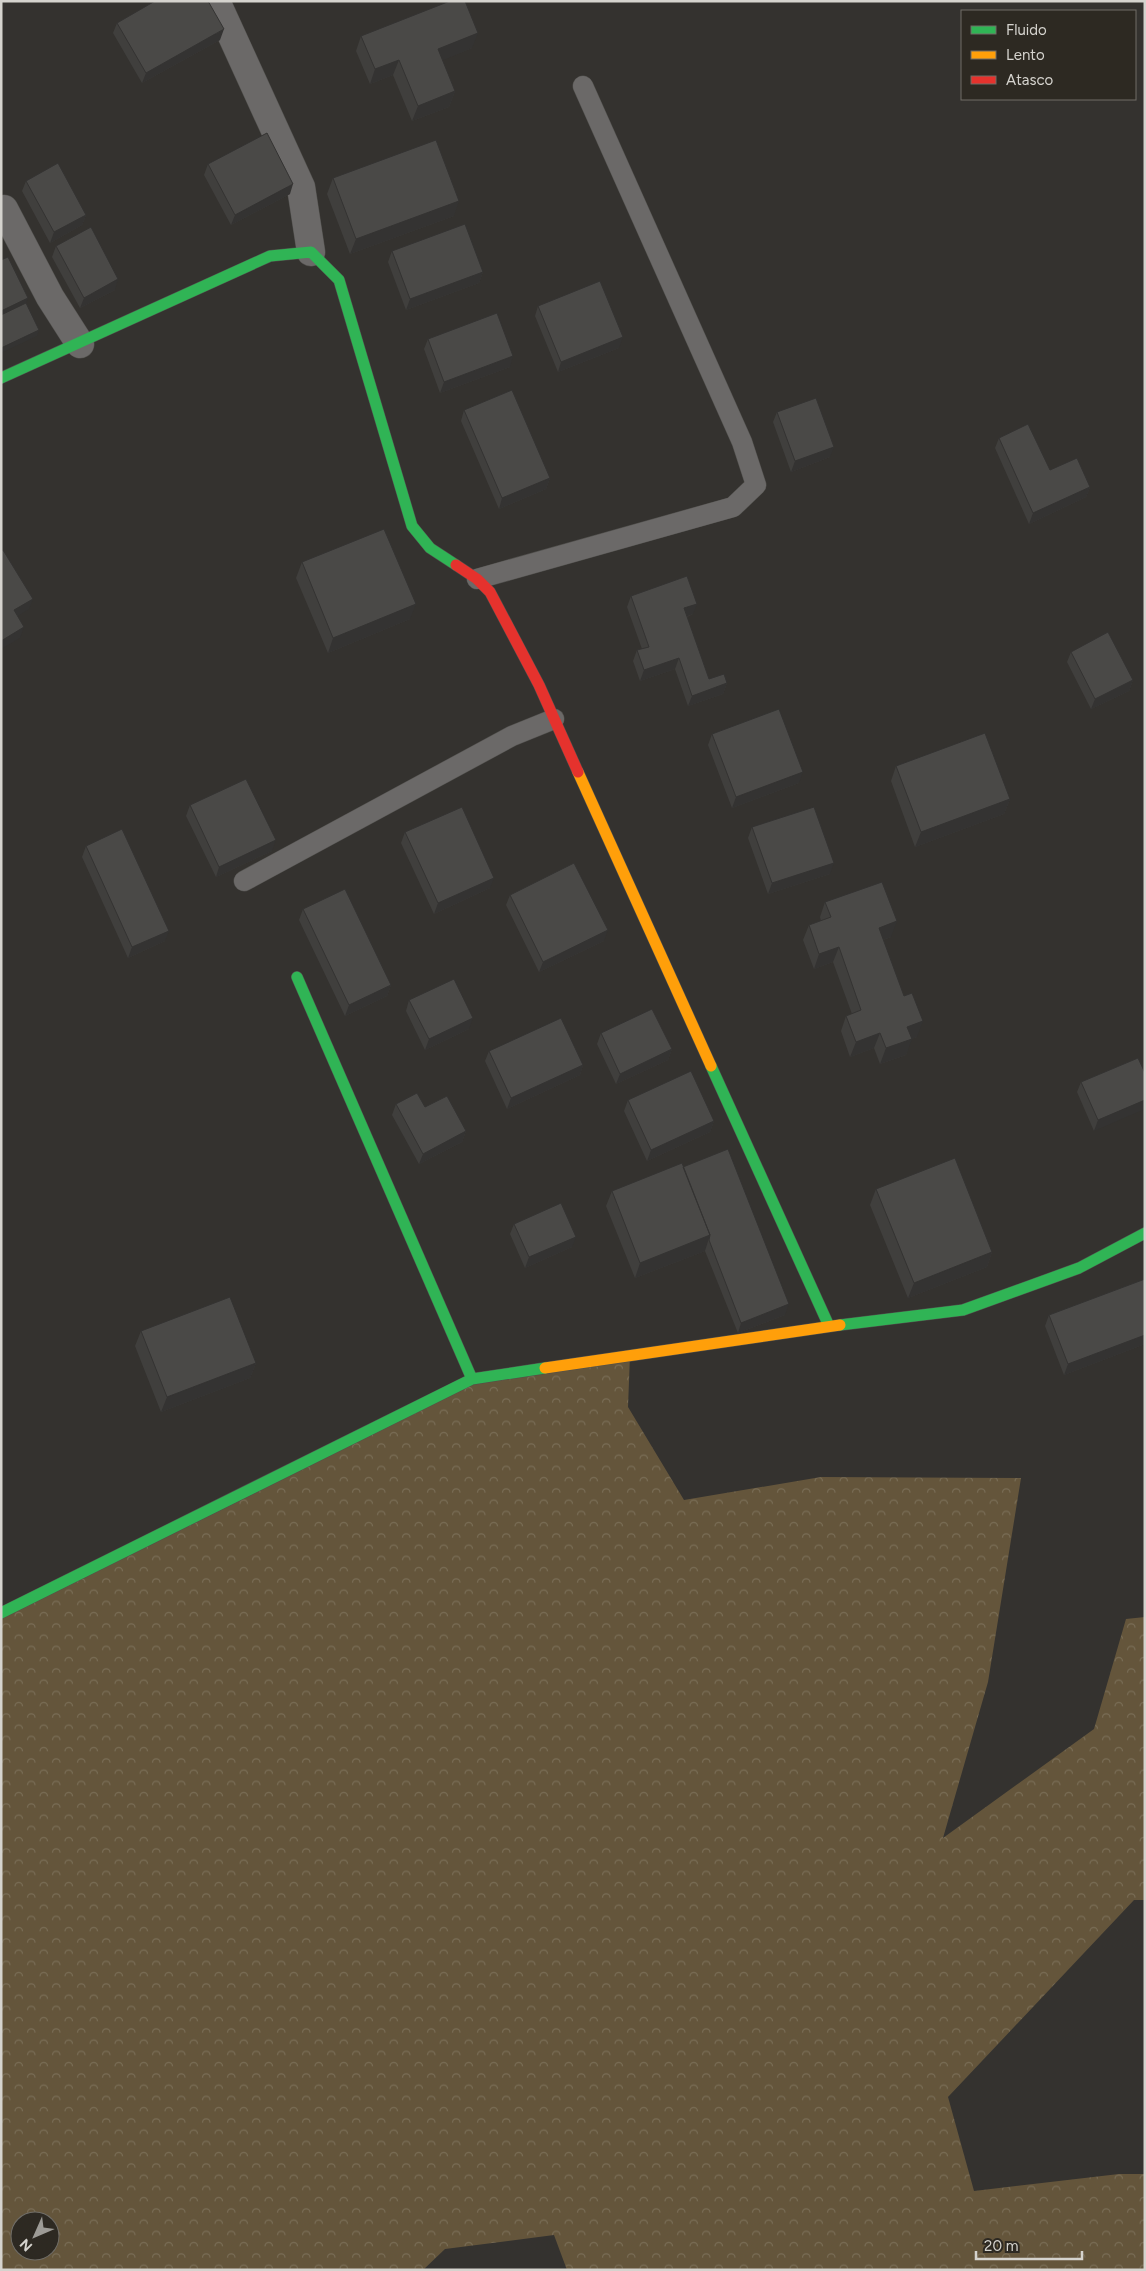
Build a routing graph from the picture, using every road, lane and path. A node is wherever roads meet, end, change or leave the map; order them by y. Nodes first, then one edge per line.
1 (216, 1) edge
2 (583, 86) dead end
3 (4, 209) dead end
4 (311, 252) junction
5 (80, 344) junction
6 (1, 378) edge
7 (477, 579) junction
8 (554, 719) junction
9 (244, 881) dead end
10 (297, 977) dead end
11 (1145, 1233) edge
12 (829, 1326) junction
13 (472, 1379) junction
14 (1, 1614) edge

1 - 4 street
2 - 7 lane
3 - 5 street
4 - 5 street
4 - 7 street
5 - 6 street
7 - 8 street
8 - 9 lane
8 - 12 street
10 - 13 street
11 - 12 street
12 - 13 street
13 - 14 street

